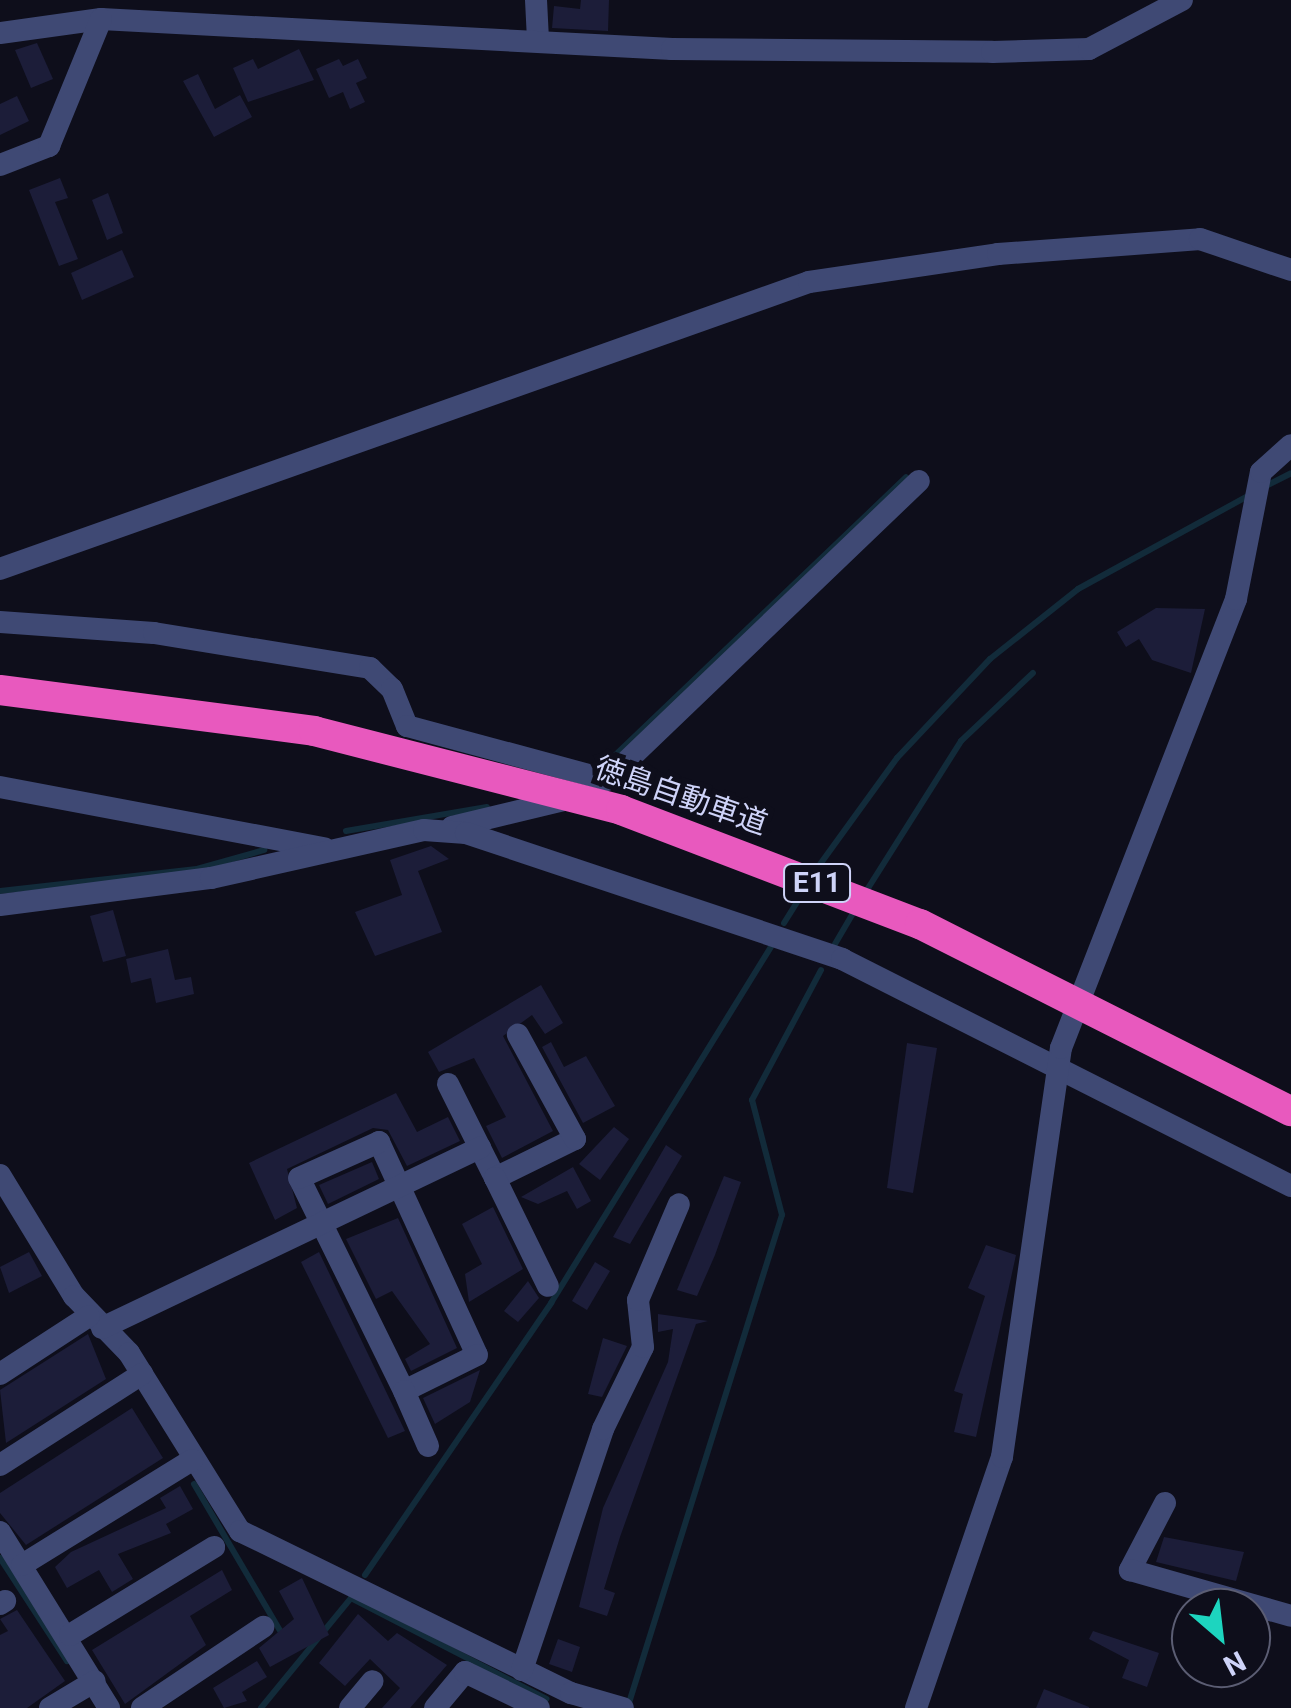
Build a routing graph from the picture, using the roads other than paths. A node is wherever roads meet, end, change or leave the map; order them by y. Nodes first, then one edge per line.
1 (536, 0) edge
2 (1182, 0) edge
3 (101, 19) junction
4 (0, 33) edge
5 (538, 40) junction
6 (0, 165) edge
7 (1291, 270) edge
8 (1291, 445) edge
9 (919, 481) dead end
10 (0, 569) edge
11 (0, 622) edge
12 (0, 690) edge
13 (0, 701) edge
14 (181, 709) junction
15 (607, 780) junction
16 (0, 787) edge
17 (443, 829) junction
18 (338, 848) junction
19 (0, 904) edge
20 (518, 1035) dead end
21 (1058, 1062) junction
22 (448, 1084) dead end
23 (1291, 1111) edge
24 (480, 1148) junction
25 (0, 1175) edge
26 (496, 1178) junction
27 (400, 1186) junction
28 (1291, 1186) edge
29 (679, 1204) dead end
30 (322, 1222) junction
31 (548, 1286) dead end
32 (96, 1322) junction
33 (0, 1374) edge
34 (142, 1374) junction
35 (404, 1391) junction
36 (428, 1446) dead end
37 (192, 1460) junction
38 (0, 1465) edge
39 (1164, 1503) dead end
40 (0, 1532) edge
41 (214, 1547) dead end
42 (22, 1565) junction
43 (1291, 1616) edge
44 (264, 1627) dead end
45 (70, 1635) junction
46 (522, 1670) junction
47 (95, 1681) junction
48 (373, 1681) dead end
49 (566, 1700) edge
50 (608, 1706) edge
51 (50, 1708) edge
52 (110, 1708) edge
53 (142, 1708) edge
54 (350, 1708) edge
55 (435, 1708) edge
56 (539, 1708) edge
57 (916, 1708) edge

1 - 5 street
2 - 5 street
3 - 4 street
3 - 5 street
3 - 6 street
7 - 10 street
8 - 21 street
9 - 15 street
11 - 15 street
12 - 14 highway, 徳島自動車道 / E11
13 - 14 highway, 徳島自動車道 / E11
14 - 23 highway, 徳島自動車道 / E11
15 - 17 street
16 - 18 street
17 - 18 street
17 - 21 street
18 - 19 street
20 - 26 street
21 - 28 street
21 - 57 street
22 - 24 street
24 - 26 street
24 - 27 street
25 - 32 street
26 - 31 street
27 - 30 street
27 - 30 street
27 - 35 street
29 - 46 street
30 - 32 street
30 - 35 street
32 - 33 street
32 - 34 street
34 - 37 street
34 - 38 street
35 - 36 street
37 - 42 street
37 - 46 street
39 - 43 street
40 - 42 street
41 - 45 street
42 - 45 street
44 - 53 street
45 - 47 street
46 - 49 street
47 - 51 street
47 - 52 street
48 - 54 street
49 - 50 street
55 - 56 street

